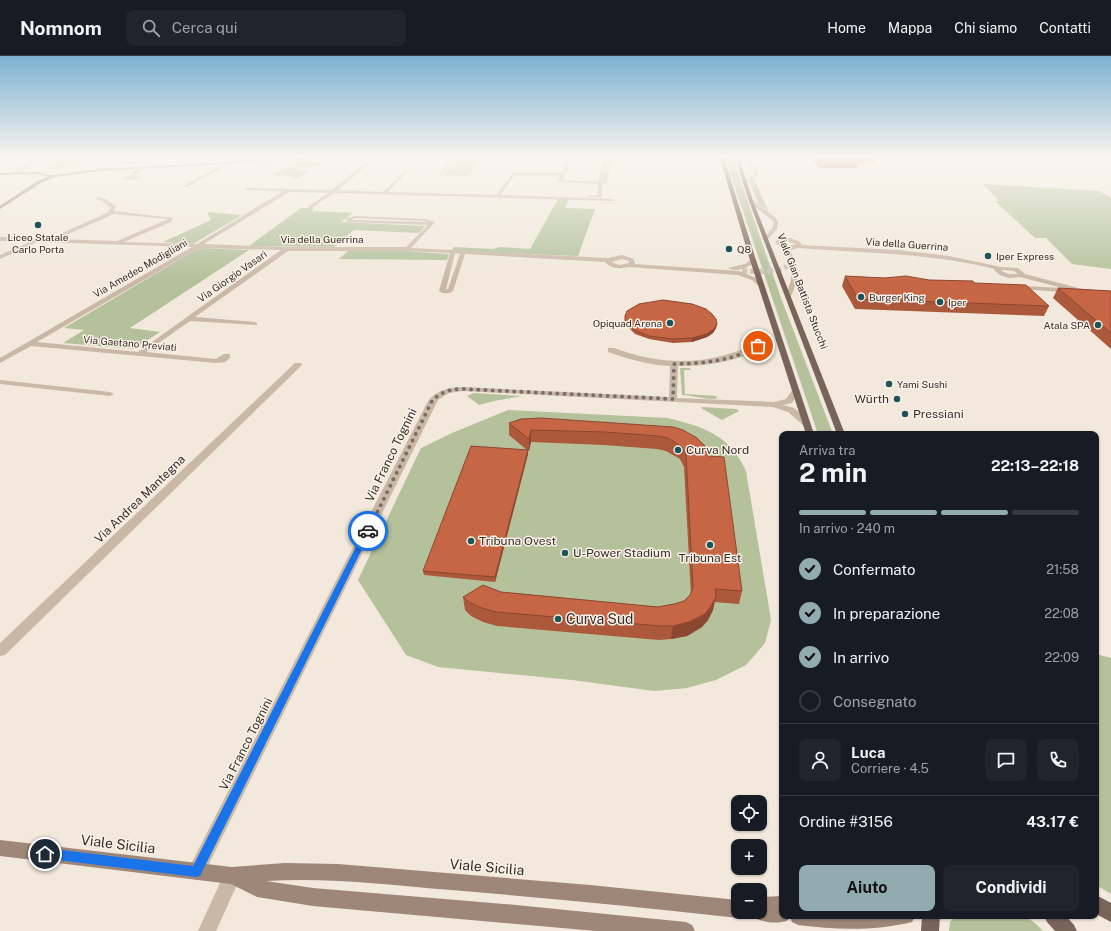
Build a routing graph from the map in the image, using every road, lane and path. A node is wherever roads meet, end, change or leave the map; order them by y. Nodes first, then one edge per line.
1 (9, 199) edge
2 (14, 199) edge
3 (101, 199) edge
4 (274, 199) edge
5 (322, 199) edge
6 (594, 199) edge
7 (735, 199) edge
8 (613, 200) dead end
9 (751, 201) joint
10 (0, 205) edge
11 (0, 208) edge
12 (310, 208) dead end
13 (113, 212) junction
14 (432, 224) junction
15 (774, 229) junction
16 (0, 239) edge
17 (765, 239) junction
18 (35, 241) junction
19 (47, 242) junction
20 (115, 244) junction
21 (786, 245) junction
22 (798, 245) junction
23 (198, 246) junction
24 (287, 249) junction
25 (407, 249) junction
26 (453, 252) junction
27 (463, 253) junction
28 (0, 257) edge
29 (754, 260) junction
30 (631, 263) junction
31 (787, 266) dead end
32 (999, 268) junction
33 (742, 271) tunnel mouth
34 (1021, 275) junction
35 (1011, 276) junction
36 (1040, 280) junction
37 (762, 286) junction
38 (1023, 288) junction
39 (1039, 289) junction
40 (1086, 292) junction
41 (1111, 293) edge
42 (1030, 295) edge
43 (788, 296) junction
44 (188, 319) junction
45 (255, 324) dead end
46 (30, 344) junction
47 (758, 346) dead end
48 (611, 350) dead end
49 (139, 354) junction
50 (227, 356) dead end
51 (0, 361) edge
52 (674, 364) junction
53 (298, 365) dead end
54 (0, 382) edge
55 (796, 391) junction
56 (110, 394) dead end
57 (673, 399) junction
58 (774, 405) junction
59 (806, 424) junction
60 (809, 431) edge
61 (840, 431) edge
62 (0, 651) edge
63 (0, 848) edge
64 (196, 872) junction
65 (232, 876) junction
66 (779, 905) edge
67 (714, 906) junction
68 (731, 906) edge
69 (767, 906) edge
70 (1099, 906) edge
71 (731, 908) edge
72 (767, 913) edge
73 (1111, 913) edge
74 (779, 914) edge
75 (836, 919) edge
76 (895, 919) edge
77 (931, 919) edge
78 (207, 931) edge
79 (686, 931) edge
80 (930, 931) edge

1 - 10 street
2 - 11 street
3 - 13 street
4 - 23 street, Via Amedeo Modigliani
5 - 12 street
6 - 8 street
7 - 29 main road
9 - 15 street
9 - 17 main road, Viale Gian Battista Stucchi
13 - 19 street
13 - 20 street
14 - 14 street
14 - 25 street
15 - 17 street
15 - 21 street
16 - 18 street, Via della Guerrina
17 - 43 main road, Viale Gian Battista Stucchi
18 - 19 street, Via della Guerrina
18 - 28 street, Via della Guerrina
19 - 20 street, Via della Guerrina
20 - 23 street, Via della Guerrina
21 - 22 street
21 - 22 street
21 - 31 street
21 - 43 street
22 - 32 street, Via della Guerrina
23 - 24 street, Via della Guerrina
23 - 46 street, Via Amedeo Modigliani
24 - 25 street, Via della Guerrina
24 - 44 street, Via Giorgio Vasari
25 - 26 street, Via della Guerrina
26 - 27 street, Via della Guerrina
26 - 27 street
27 - 30 street, Via della Guerrina
29 - 30 street
29 - 37 main road
30 - 33 street
30 - 37 street
32 - 34 street, Via della Guerrina
32 - 35 street, Via della Guerrina
34 - 35 street, Via della Guerrina
34 - 36 street, Via della Guerrina
35 - 38 street
36 - 39 street
36 - 40 street, Via della Guerrina
37 - 55 main road
38 - 39 street
38 - 42 street
39 - 40 street
40 - 41 street, Via della Guerrina
43 - 61 main road, Viale Gian Battista Stucchi
44 - 45 street, Via Giorgio Vasari
44 - 49 street, Via Giorgio Vasari
46 - 49 street, Via Gaetano Previati
46 - 51 street, Via Amedeo Modigliani
47 - 52 street
48 - 52 street
49 - 50 street, Via Gaetano Previati
52 - 57 street
53 - 62 street, Via Andrea Mantegna
54 - 56 street
55 - 58 street, Via Franco Tognini
55 - 59 main road
57 - 58 street, Via Franco Tognini
57 - 64 street, Via Franco Tognini
58 - 59 street, Via Franco Tognini
59 - 60 main road
63 - 64 street, Viale Sicilia
64 - 65 street, Viale Sicilia
65 - 67 street, Viale Sicilia
65 - 78 street
65 - 79 street, Viale Sicilia
66 - 69 street
67 - 68 street
67 - 71 street, Viale Sicilia
70 - 73 main road
72 - 74 street
75 - 76 street
77 - 80 main road

